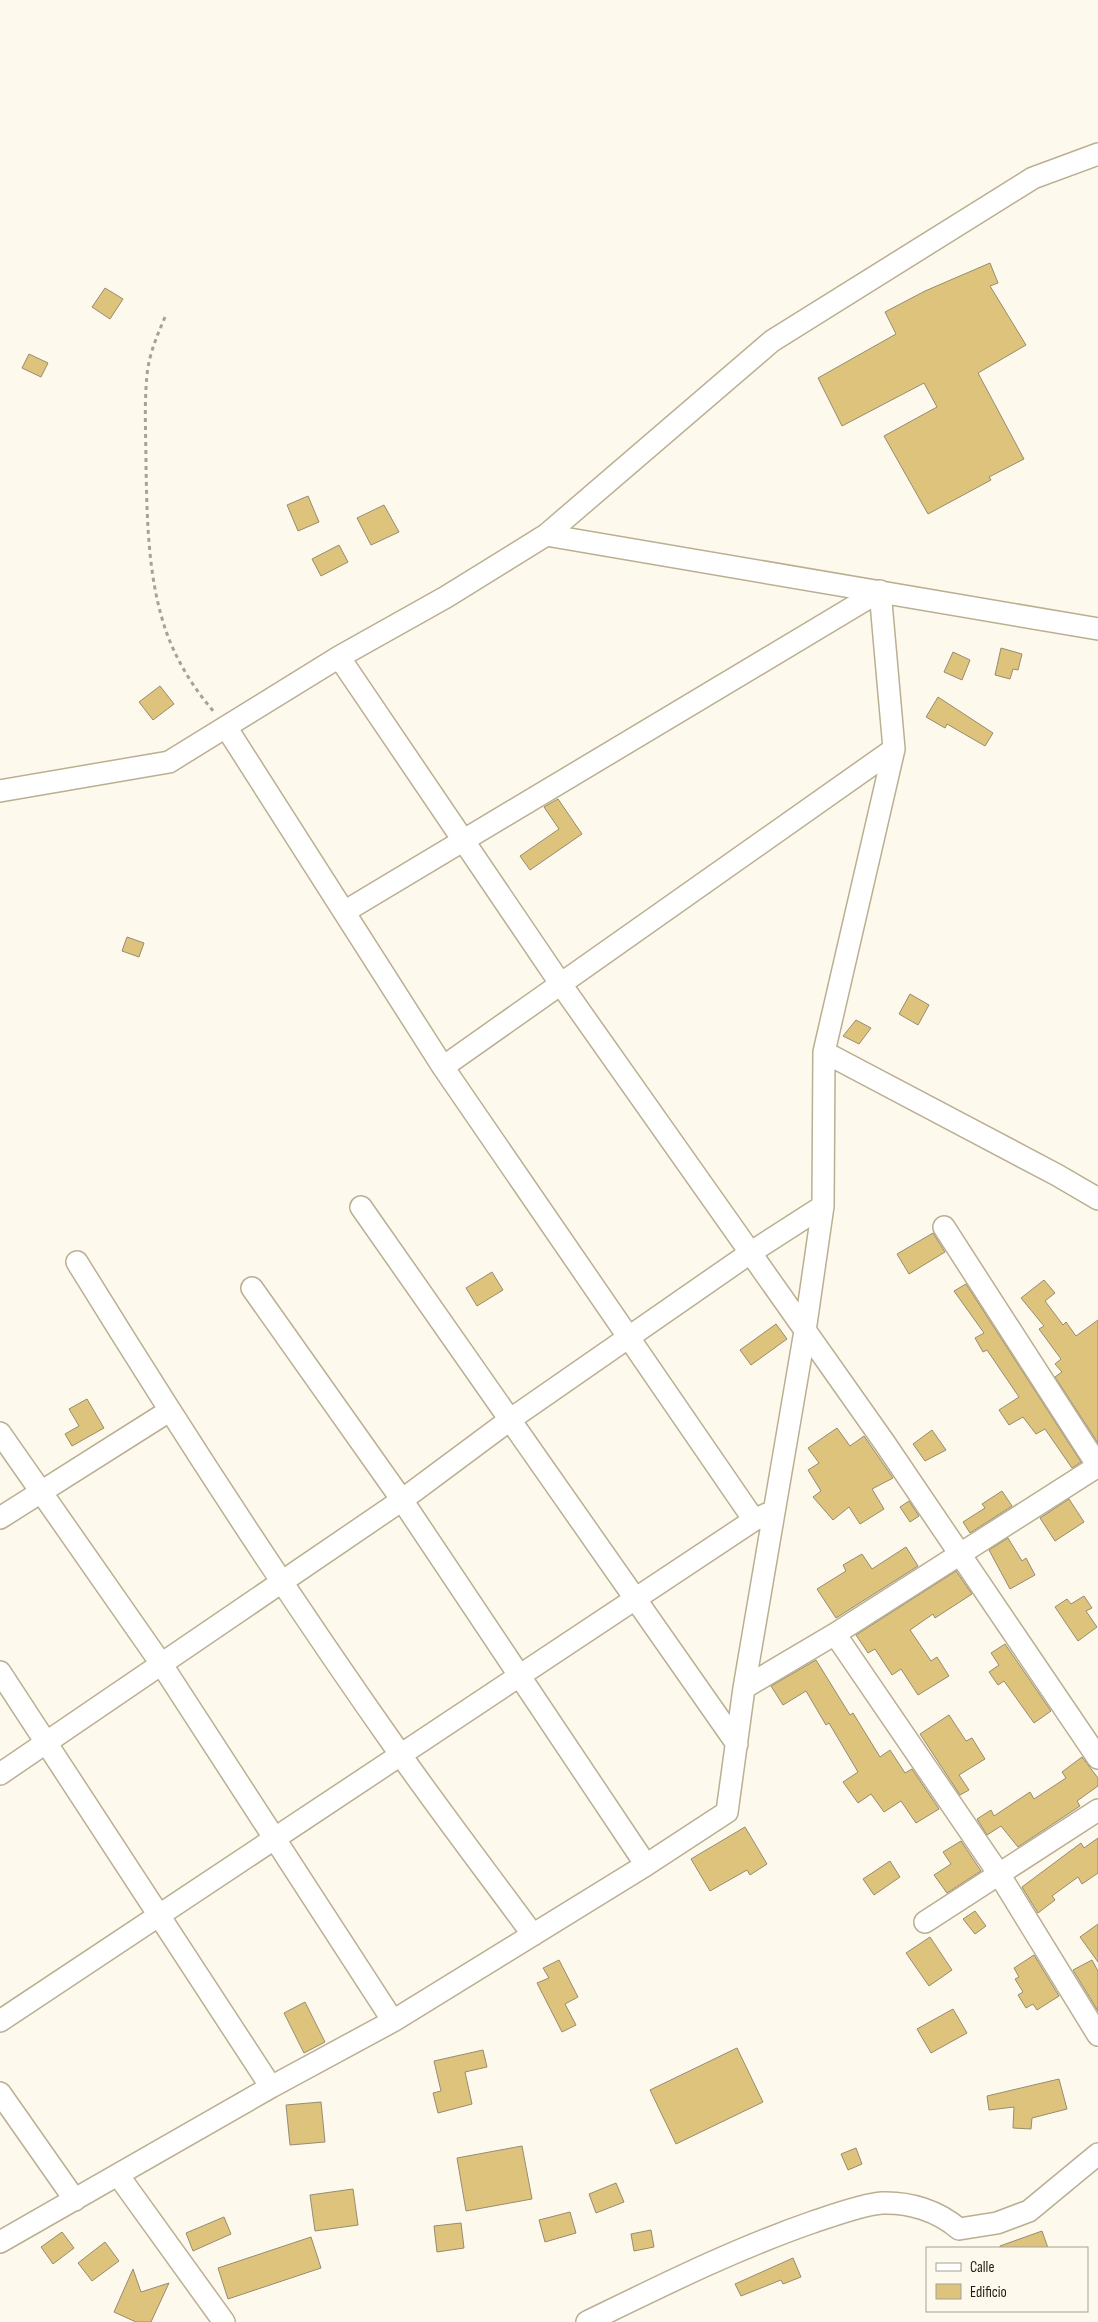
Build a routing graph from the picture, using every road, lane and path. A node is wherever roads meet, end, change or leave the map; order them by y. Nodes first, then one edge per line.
1 (1098, 154) edge
2 (165, 318) dead end
3 (546, 535) junction
4 (880, 591) junction
5 (1098, 628) edge
6 (339, 657) junction
7 (226, 727) junction
8 (894, 748) junction
9 (0, 791) edge
10 (463, 840) junction
11 (344, 912) junction
12 (560, 983) junction
13 (824, 1052) junction
14 (443, 1067) junction
15 (1098, 1199) edge
16 (823, 1206) junction
17 (361, 1207) dead end
18 (944, 1227) dead end
19 (750, 1253) junction
20 (77, 1262) dead end
21 (252, 1288) dead end
22 (804, 1331) junction
23 (630, 1336) junction
24 (168, 1411) junction
25 (511, 1419) junction
26 (0, 1433) edge
27 (1098, 1466) edge
28 (41, 1492) junction
29 (402, 1500) junction
30 (774, 1510) junction
31 (0, 1518) edge
32 (754, 1520) junction
33 (960, 1553) junction
34 (283, 1581) junction
35 (637, 1599) junction
36 (835, 1634) junction
37 (162, 1666) junction
38 (0, 1672) edge
39 (520, 1675) junction
40 (744, 1688) junction
41 (45, 1742) junction
42 (737, 1744) junction
43 (400, 1754) junction
44 (1098, 1758) edge
45 (0, 1774) edge
46 (1098, 1810) edge
47 (274, 1838) junction
48 (646, 1865) junction
49 (999, 1874) junction
50 (158, 1916) junction
51 (925, 1922) dead end
52 (533, 1935) junction
53 (0, 2021) edge
54 (393, 2021) junction
55 (1098, 2035) edge
56 (271, 2087) junction
57 (0, 2093) edge
58 (1098, 2154) edge
59 (118, 2175) junction
60 (75, 2200) junction
61 (0, 2242) edge
62 (224, 2322) edge
63 (587, 2322) edge

1 - 3 street
2 - 7 path
3 - 4 street
3 - 6 street
4 - 5 street
4 - 8 street
4 - 10 street
6 - 7 street
6 - 10 street
7 - 9 street
7 - 11 street
8 - 12 street
8 - 13 street
10 - 11 street
10 - 12 street
11 - 14 street
12 - 14 street
12 - 19 street
13 - 15 street
13 - 16 street
14 - 23 street
16 - 19 street
16 - 22 street
17 - 25 street
18 - 27 street
19 - 22 street
19 - 23 street
20 - 24 street
21 - 29 street
22 - 30 street
22 - 33 street
23 - 25 street
23 - 32 street
24 - 28 street
24 - 34 street
25 - 29 street
25 - 35 street
26 - 28 street
27 - 33 street
28 - 31 street
28 - 37 street
29 - 34 street
29 - 39 street
30 - 32 street
30 - 40 street
32 - 35 street
33 - 36 street
33 - 44 street
34 - 37 street
34 - 43 street
35 - 39 street
35 - 42 street
36 - 40 street
36 - 49 street
37 - 41 street
37 - 47 street
38 - 41 street
39 - 43 street
39 - 48 street
40 - 42 street
41 - 45 street
41 - 50 street
42 - 48 street
43 - 47 street
43 - 52 street
46 - 49 street
47 - 50 street
47 - 54 street
48 - 52 street
49 - 51 street
49 - 55 street
50 - 53 street
50 - 56 street
52 - 54 street
54 - 56 street
56 - 59 street
57 - 60 street
58 - 63 street
59 - 60 street
59 - 62 street
60 - 61 street

